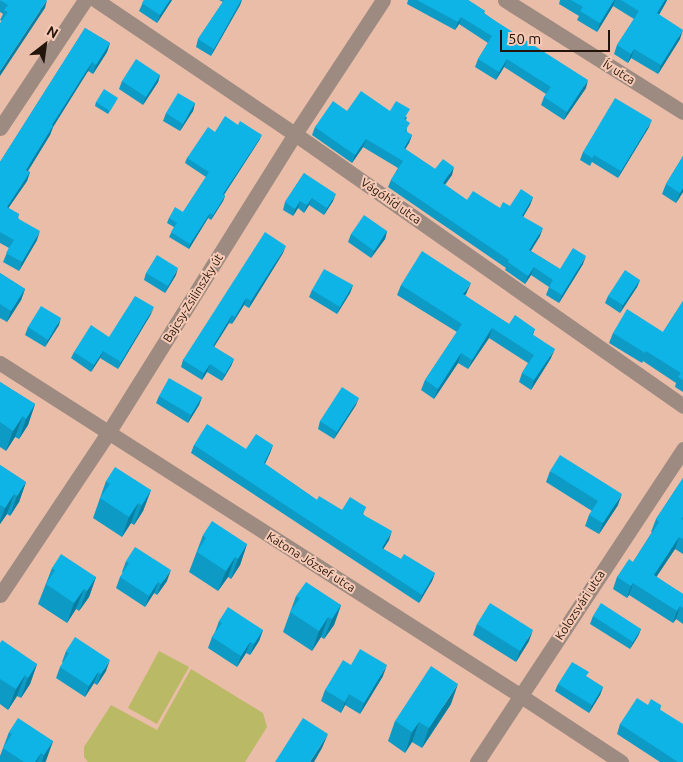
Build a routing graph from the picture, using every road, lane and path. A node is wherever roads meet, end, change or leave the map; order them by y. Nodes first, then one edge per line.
1 (85, 0) edge
2 (96, 0) edge
3 (383, 0) edge
4 (505, 0) edge
5 (683, 112) edge
6 (0, 128) edge
7 (295, 134) junction
8 (0, 363) edge
9 (683, 406) edge
10 (108, 434) junction
11 (683, 449) edge
12 (0, 595) edge
13 (521, 696) junction
14 (478, 762) edge
15 (621, 762) edge

1 - 6 street
2 - 7 street, Vágóhíd utca
3 - 7 street, Bajcsy-Zsilinszky út
4 - 5 street, Ív utca
7 - 9 street, Vágóhíd utca
7 - 10 street, Bajcsy-Zsilinszky út
8 - 10 street, Katona József utca
10 - 12 street, Bajcsy-Zsilinszky út
10 - 13 street, Katona József utca
11 - 13 street, Kolozsvári utca
13 - 14 street, Kolozsvári utca
13 - 15 street, Katona József utca

